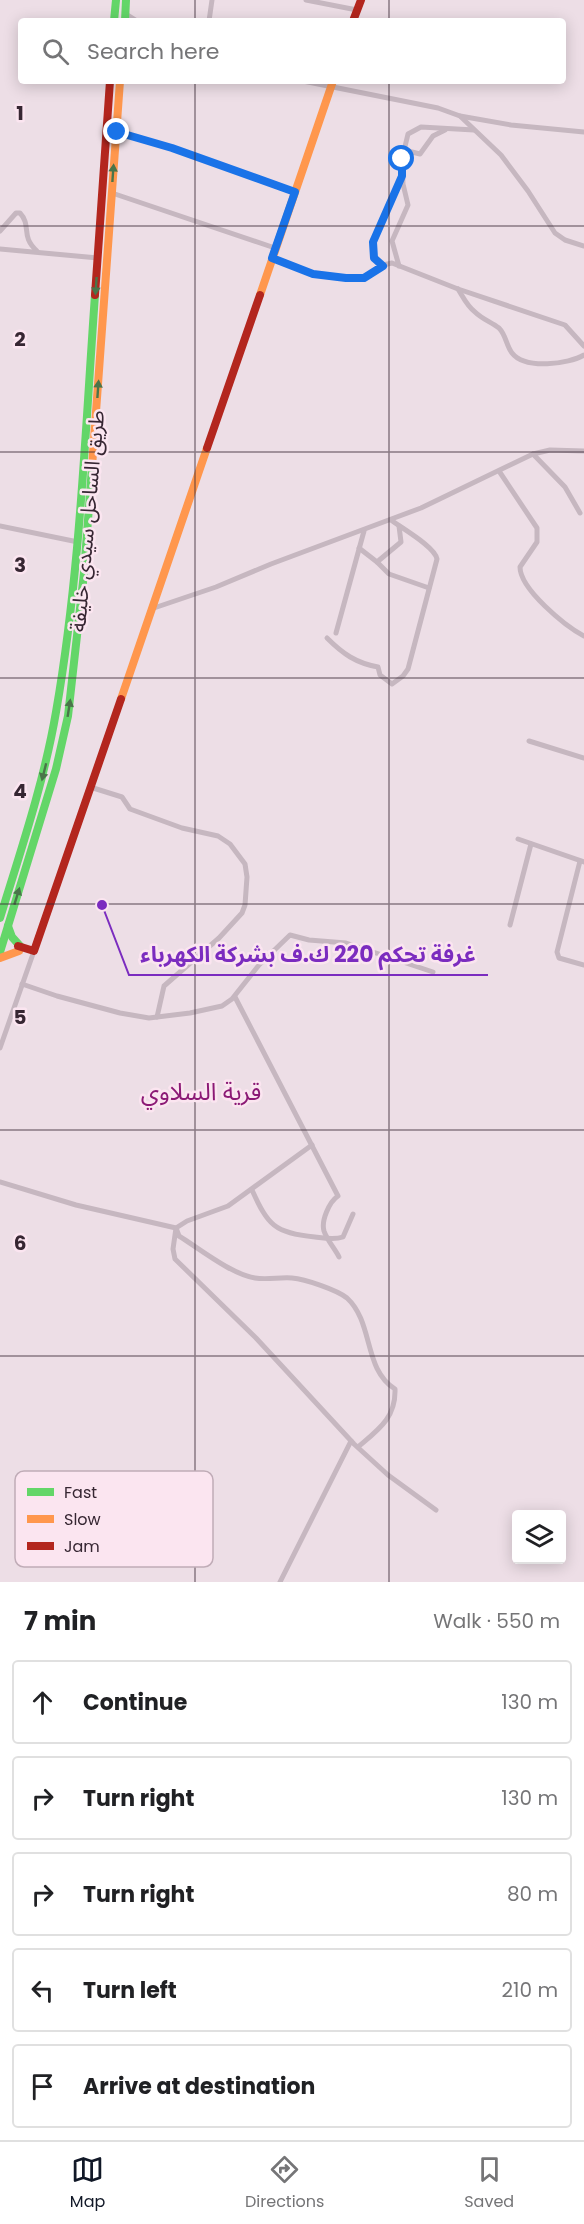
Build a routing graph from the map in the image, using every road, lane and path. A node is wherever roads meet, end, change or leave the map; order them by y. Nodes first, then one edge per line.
1 (116, 0) edge
2 (126, 0) edge
3 (212, 0) edge
4 (306, 0) edge
5 (361, 0) edge
6 (357, 10) junction
7 (125, 17) edge
8 (114, 18) edge
9 (209, 18) edge
10 (354, 18) edge
11 (110, 84) edge
12 (120, 84) edge
13 (332, 84) edge
14 (460, 116) junction
15 (446, 129) junction
16 (474, 130) junction
17 (117, 132) junction
18 (584, 132) edge
19 (404, 150) junction
20 (402, 176) junction
21 (295, 192) junction
22 (112, 193) junction
23 (0, 231) edge
24 (584, 246) edge
25 (275, 248) junction
26 (0, 249) edge
27 (38, 252) junction
28 (98, 258) junction
29 (272, 258) junction
30 (383, 266) junction
31 (399, 266) junction
32 (458, 289) junction
33 (584, 346) edge
34 (584, 355) edge
35 (584, 451) edge
36 (534, 454) junction
37 (499, 471) junction
38 (580, 513) dead end
39 (392, 520) junction
40 (0, 526) edge
41 (399, 526) junction
42 (364, 531) junction
43 (78, 542) junction
44 (359, 548) junction
45 (377, 562) junction
46 (429, 588) junction
47 (152, 609) junction
48 (336, 633) dead end
49 (584, 636) edge
50 (327, 638) dead end
51 (529, 741) dead end
52 (584, 758) edge
53 (90, 787) junction
54 (518, 839) dead end
55 (531, 844) junction
56 (582, 862) edge
57 (0, 918) edge
58 (510, 925) dead end
59 (8, 926) junction
60 (1, 945) edge
61 (25, 950) junction
62 (0, 958) edge
63 (584, 965) edge
64 (433, 972) dead end
65 (22, 984) junction
66 (235, 997) junction
67 (157, 1017) junction
68 (0, 1048) edge
69 (312, 1145) junction
70 (0, 1182) edge
71 (252, 1190) junction
72 (353, 1214) dead end
73 (176, 1228) junction
74 (329, 1238) junction
75 (339, 1257) dead end
76 (351, 1441) junction
77 (358, 1447) junction
78 (436, 1510) dead end
79 (280, 1582) edge

1 - 8 main road
2 - 7 main road
3 - 9 street
4 - 6 street
5 - 6 main road
6 - 10 main road
11 - 28 main road
12 - 17 main road, طريق الساحل سيدي خليفة
13 - 14 street
13 - 21 main road
14 - 16 street
14 - 18 street
15 - 16 street
15 - 19 street
15 - 19 street
16 - 24 street
17 - 21 street
22 -> 17 main road, طريق الساحل سيدي خليفة
19 - 20 street
20 - 30 street
20 - 31 street
21 - 25 main road
22 - 25 street
59 -> 22 main road, طريق الساحل سيدي خليفة
23 - 27 street
25 - 29 main road
26 - 27 street
27 - 28 street
28 -> 43 main road
29 - 30 street
29 - 47 main road
30 - 31 street
31 - 32 street
32 - 33 street
32 - 34 street
35 - 36 street
36 - 37 street
36 - 38 street
37 - 39 street
37 - 49 street
39 - 41 street
39 - 42 street
40 - 43 street
41 - 45 street
41 - 46 street
42 - 44 street
42 - 47 street
43 -> 57 main road
44 - 45 street
44 - 48 street
45 - 46 street
46 - 50 street
47 - 53 main road
51 - 52 street
53 - 61 main road
53 - 67 street
54 - 55 street
55 - 56 street
55 - 58 street
56 - 63 street
59 - 60 main road, طريق الساحل سيدي خليفة
59 - 61 main road
60 - 61 main road
61 - 62 main road
61 - 65 street
64 - 66 street
65 - 67 street
65 - 68 street
66 - 67 street
66 - 69 street
69 - 71 street
69 - 74 street
70 - 73 street
71 - 73 street
71 - 74 street
72 - 74 street
73 - 76 street
73 - 77 street
74 - 75 street
76 - 77 street
76 - 79 street
77 - 78 street

